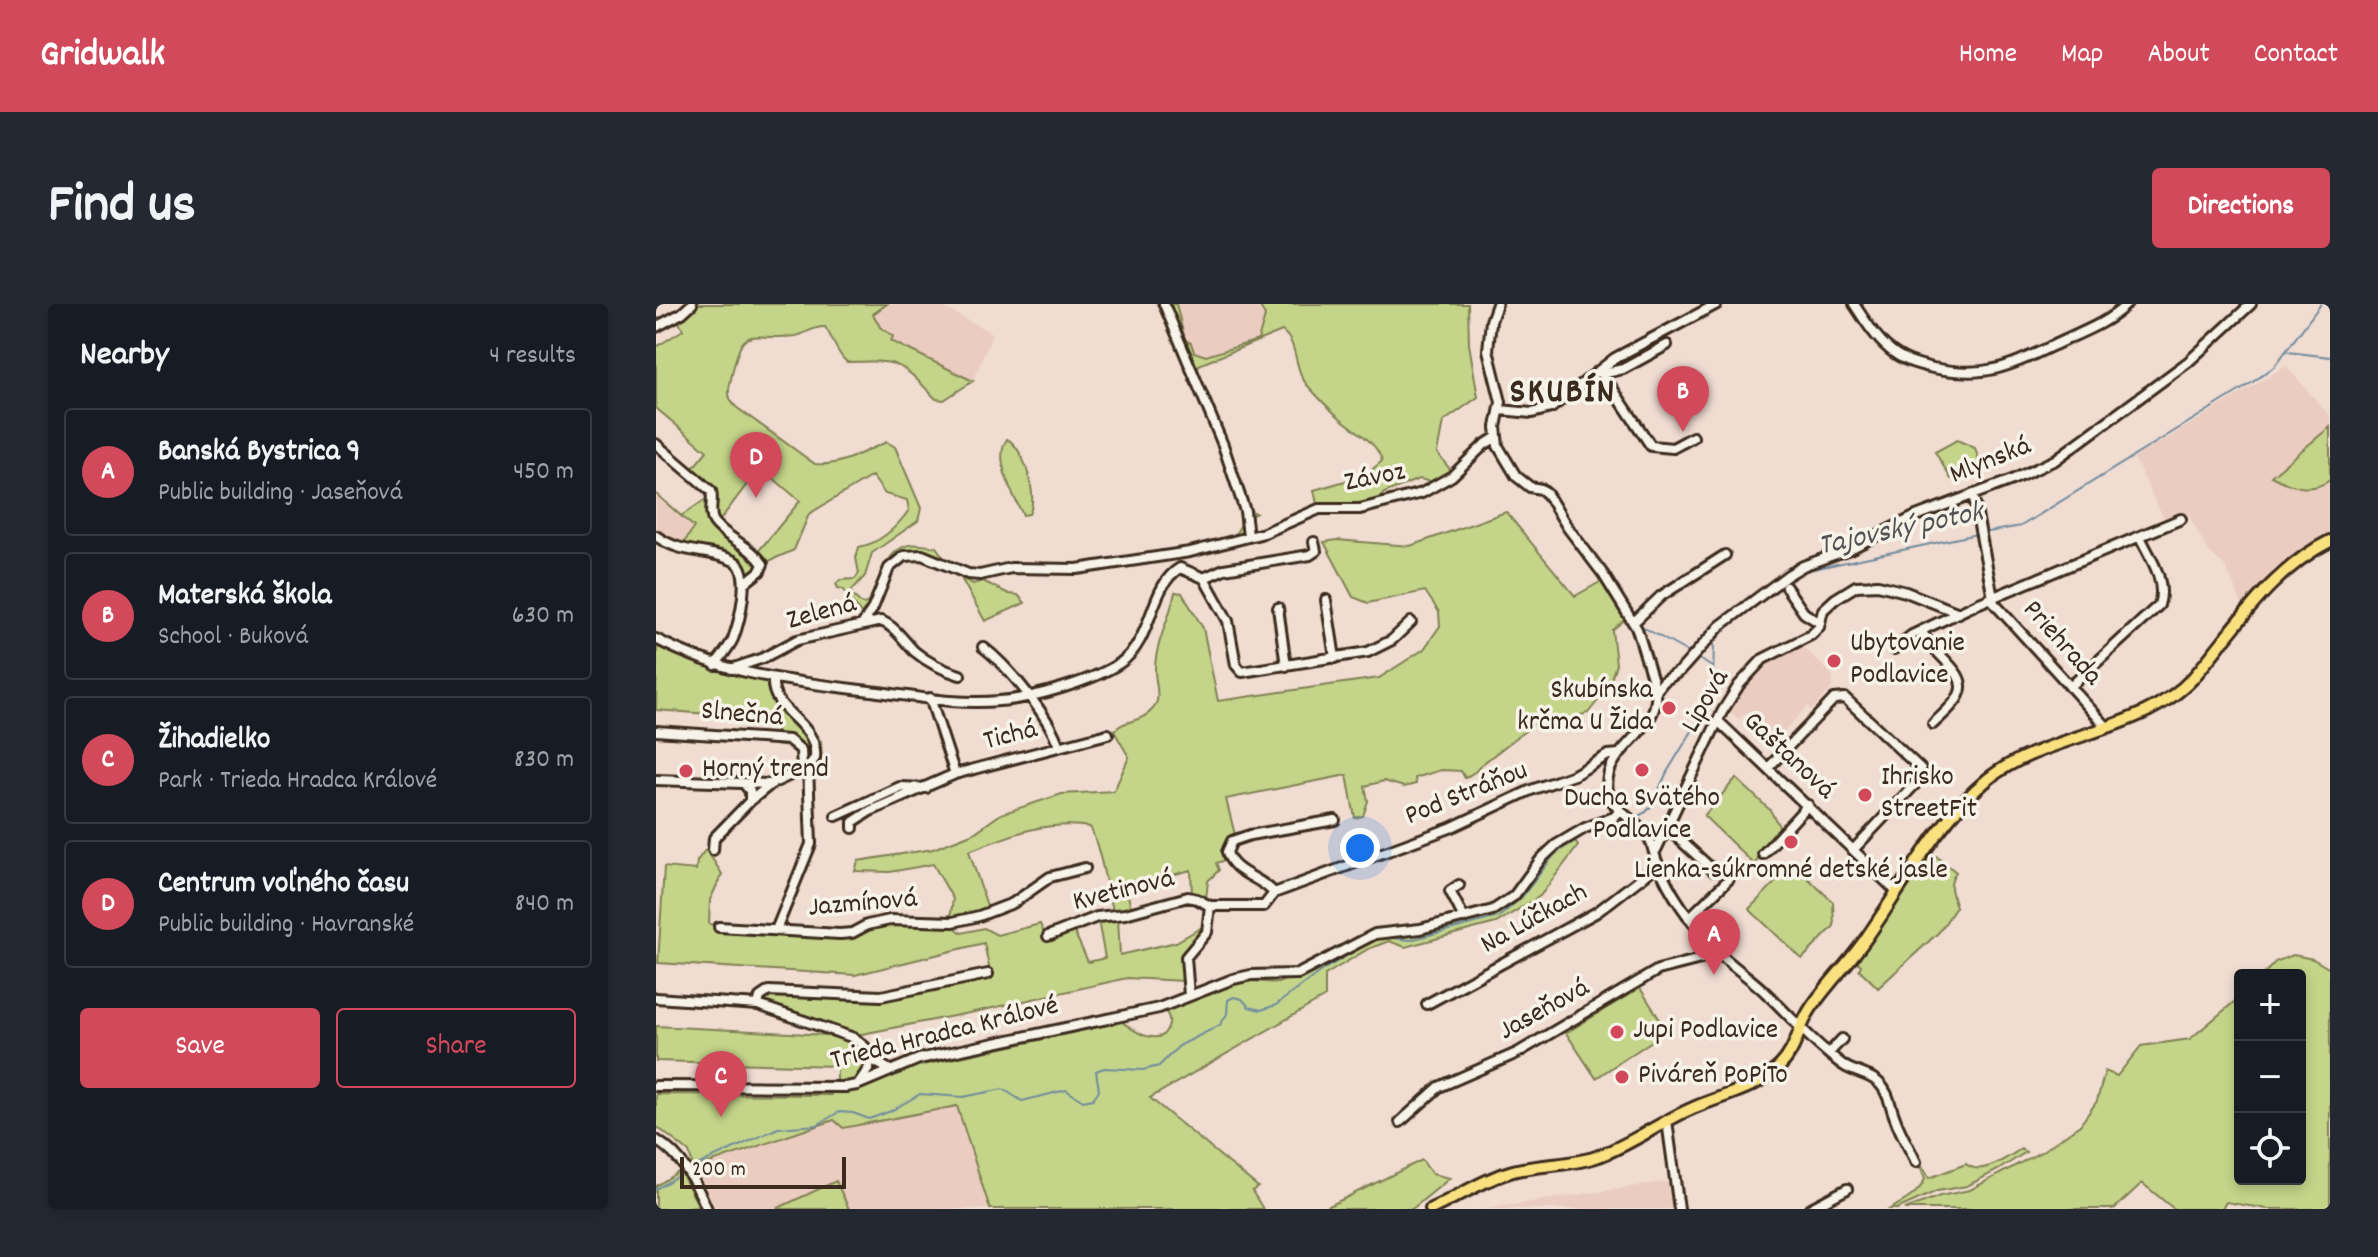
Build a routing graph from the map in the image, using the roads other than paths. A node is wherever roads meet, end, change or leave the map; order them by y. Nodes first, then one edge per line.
1 (692, 304) edge
2 (1164, 304) edge
3 (1497, 304) edge
4 (1717, 304) edge
5 (1854, 304) edge
6 (2127, 304) edge
7 (2251, 304) edge
8 (656, 327) edge
9 (1667, 345) dead end
10 (1601, 372) junction
11 (1500, 410) junction
12 (1693, 437) dead end
13 (1495, 438) junction
14 (656, 444) edge
15 (1973, 494) junction
16 (2181, 519) dead end
17 (656, 536) edge
18 (1248, 536) junction
19 (2140, 537) junction
20 (2330, 541) edge
21 (1314, 542) dead end
22 (1725, 555) dead end
23 (1204, 578) junction
24 (745, 583) junction
25 (1786, 587) dead end
26 (1992, 598) junction
27 (1326, 600) dead end
28 (1277, 609) dead end
29 (1959, 613) junction
30 (1411, 622) dead end
31 (1634, 622) junction
32 (1820, 623) junction
33 (862, 625) junction
34 (1922, 630) junction
35 (656, 639) edge
36 (983, 647) dead end
37 (1894, 649) dead end
38 (1335, 658) junction
39 (715, 665) junction
40 (1286, 666) junction
41 (730, 669) junction
42 (960, 675) dead end
43 (773, 679) junction
44 (2070, 687) junction
45 (1656, 691) junction
46 (930, 698) junction
47 (1030, 698) junction
48 (1718, 721) junction
49 (1933, 724) dead end
50 (2106, 726) junction
51 (656, 731) edge
52 (1108, 734) dead end
53 (1059, 747) junction
54 (1620, 754) junction
55 (805, 768) junction
56 (1768, 768) junction
57 (955, 774) junction
58 (656, 780) edge
59 (771, 784) junction
60 (745, 785) junction
61 (927, 788) junction
62 (750, 801) junction
63 (1808, 805) junction
64 (1624, 813) junction
65 (836, 816) dead end
66 (1335, 820) dead end
67 (853, 828) dead end
68 (1667, 828) junction
69 (1854, 849) junction
70 (713, 850) dead end
71 (1656, 850) junction
72 (1763, 854) dead end
73 (1658, 865) junction
74 (1085, 868) dead end
75 (1714, 871) dead end
76 (1729, 879) dead end
77 (1459, 885) dead end
78 (1897, 892) junction
79 (1274, 893) junction
80 (1210, 906) junction
81 (1464, 918) junction
82 (1689, 918) junction
83 (719, 927) dead end
84 (776, 930) junction
85 (1048, 936) dead end
86 (1720, 954) junction
87 (988, 974) dead end
88 (1189, 996) junction
89 (656, 998) edge
90 (1427, 1004) dead end
91 (758, 1005) junction
92 (1802, 1027) junction
93 (1842, 1039) dead end
94 (1829, 1053) junction
95 (870, 1056) junction
96 (890, 1070) junction
97 (857, 1085) junction
98 (656, 1086) edge
99 (1667, 1121) junction
100 (1400, 1122) dead end
101 (656, 1140) edge
102 (1916, 1162) dead end
103 (1847, 1189) dead end
104 (707, 1209) edge
105 (1431, 1209) edge
106 (1679, 1209) edge
107 (1809, 1209) edge

1 - 8 street
2 - 18 street
3 - 11 street
4 - 10 street
5 - 6 street
7 - 15 street, Mlynská
9 - 10 street
10 - 11 street
10 - 12 street
11 - 13 street
13 - 18 street, Závoz
13 - 31 street
14 - 24 street
15 - 26 street, Priehrada
15 - 45 street, Mlynská
16 - 19 street
17 - 24 street
18 - 33 street, Závoz
19 - 26 street
19 - 44 street
20 - 50 main road
21 - 23 street
22 - 31 street
23 - 40 street
23 - 47 street, Zelená
24 - 39 street
25 - 32 street
26 - 29 street
26 - 44 street, Priehrada
27 - 38 street
28 - 40 street
29 - 32 street, Lipová
29 - 34 street
30 - 38 street
31 - 45 street
32 - 48 street, Lipová
33 - 41 street, Zelená
33 - 42 street, Zelená
34 - 37 street
34 - 49 street
35 - 39 street, Zelená
36 - 47 street
38 - 40 street
39 - 41 street, Zelená
41 - 43 street, Zelená
43 - 46 street, Zelená
43 - 55 street, Slnečná
44 - 50 street, Priehrada
45 - 54 street
46 - 47 street, Zelená
46 - 57 street
47 - 53 street
48 - 56 street, Gaštanová
48 - 68 street, Lipová
50 - 78 main road
51 - 55 street, Slnečná
52 - 53 street, Tichá
53 - 57 street, Tichá
54 - 64 street
54 - 79 street, Pod Stráňou
55 - 59 street, Slnečná
55 - 84 street, Jazmínová
56 - 63 street, Gaštanová
56 - 69 street
57 - 61 street, Tichá
58 - 60 street, Slnečná
59 - 60 street, Slnečná
59 - 62 street, Slnečná
60 - 62 street
61 - 65 street, Tichá
61 - 67 street, Tichá
62 - 70 street, Slnečná
63 - 69 street, Gaštanová
63 - 72 street
64 - 71 street
64 - 81 street, Trieda Hradca Králové
66 - 79 street
68 - 71 street, Lipová
68 - 75 street
69 - 78 street, Gaštanová
71 - 73 street
73 - 82 street
73 - 90 street, Na Lúčkach
74 - 84 street, Jazmínová
76 - 82 street
77 - 81 street
78 - 92 main road
79 - 80 street, Kvetinová
80 - 85 street, Kvetinová
80 - 88 street, Kvetinová
81 - 88 street, Trieda Hradca Králové
82 - 86 street
83 - 84 street, Jazmínová
86 - 92 street
86 - 100 street, Jaseňová
87 - 91 street
88 - 96 street, Trieda Hradca Králové
89 - 91 street
91 - 95 street
92 - 94 street
92 - 99 main road
93 - 94 street
94 - 102 street
95 - 96 street
95 - 97 street
96 - 97 street, Trieda Hradca Králové
97 - 98 street, Trieda Hradca Králové
99 - 105 main road
99 - 106 street
101 - 104 street
103 - 107 street

